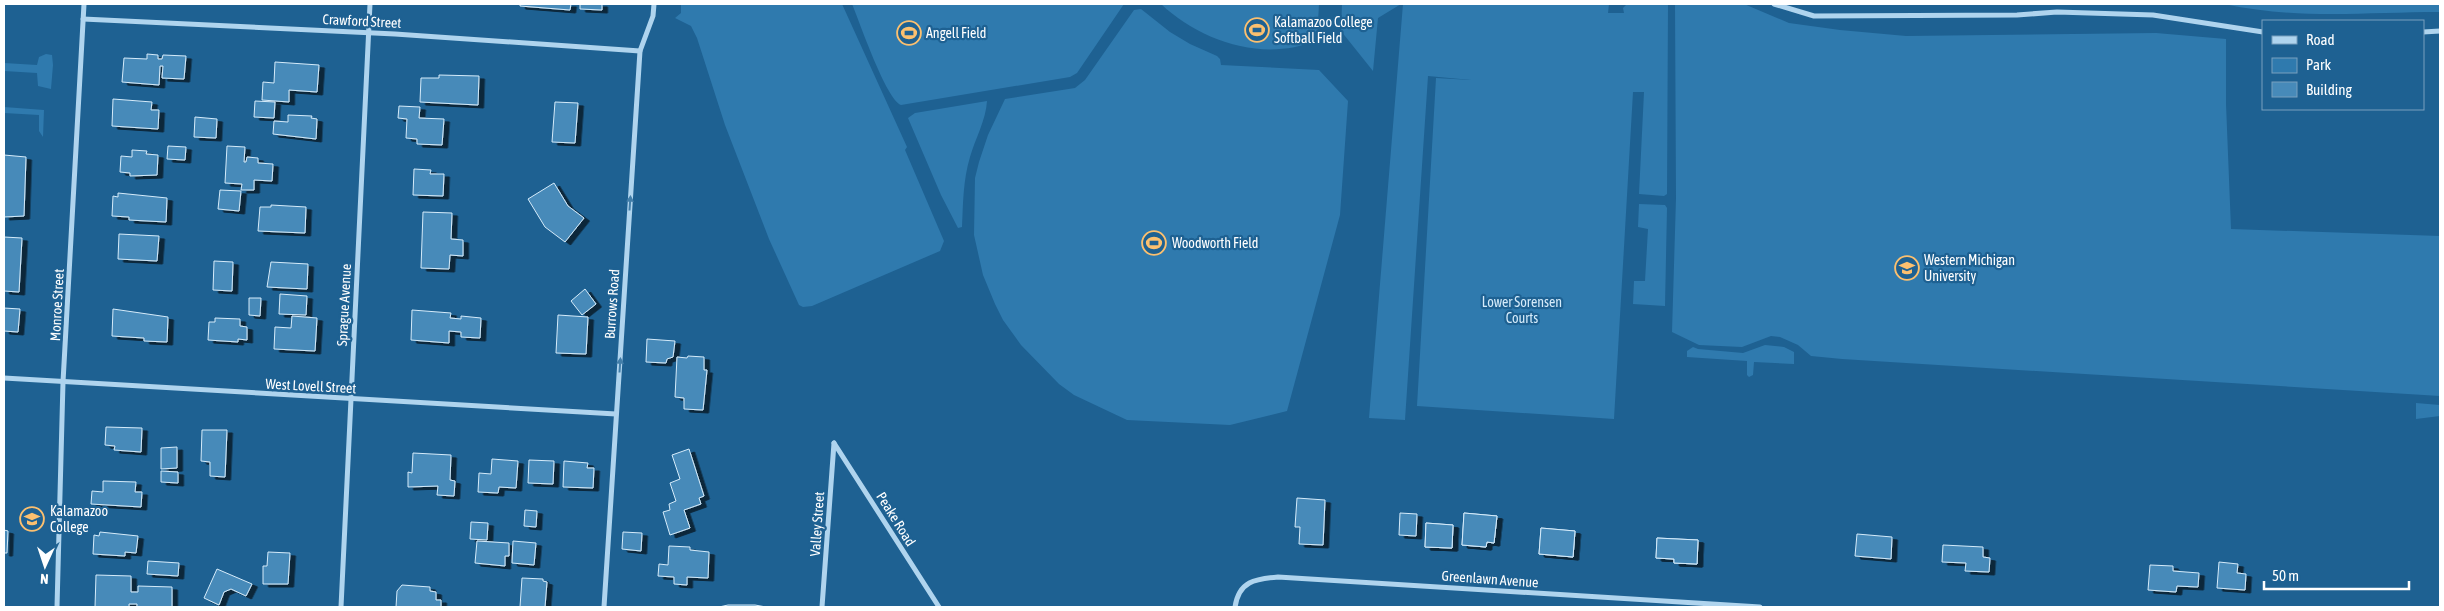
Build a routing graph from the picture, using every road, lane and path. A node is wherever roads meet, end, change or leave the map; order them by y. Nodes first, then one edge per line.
1 (84, 4) edge
2 (370, 4) edge
3 (654, 4) edge
4 (1774, 4) edge
5 (83, 19) junction
6 (2440, 31) edge
7 (369, 32) junction
8 (2262, 32) edge
9 (2424, 32) edge
10 (640, 51) junction
11 (4, 378) edge
12 (64, 382) junction
13 (351, 400) junction
14 (616, 414) junction
15 (834, 442) joint
16 (1685, 605) edge
17 (57, 607) edge
18 (341, 607) edge
19 (604, 607) edge
20 (822, 607) edge
21 (939, 607) edge
22 (1235, 607) edge
23 (1760, 607) edge

1 - 5 street, Monroe Street
2 - 7 street, Sprague Avenue
3 - 10 street, Burrows Road
4 - 8 street
5 - 7 street, Crawford Street
5 - 12 street, Monroe Street
6 - 9 street
7 - 10 street, Crawford Street
7 - 13 street, Sprague Avenue
14 -> 10 street, Burrows Road
11 - 12 street, West Lovell Street
12 - 13 street, West Lovell Street
12 - 17 street, Monroe Street
13 - 14 street, West Lovell Street
13 - 18 street, Sprague Avenue
14 - 19 street, Burrows Road
15 - 20 street, Valley Street
15 - 21 street, Peake Road
16 - 22 street, Greenlawn Avenue
16 - 23 street, Greenlawn Avenue

